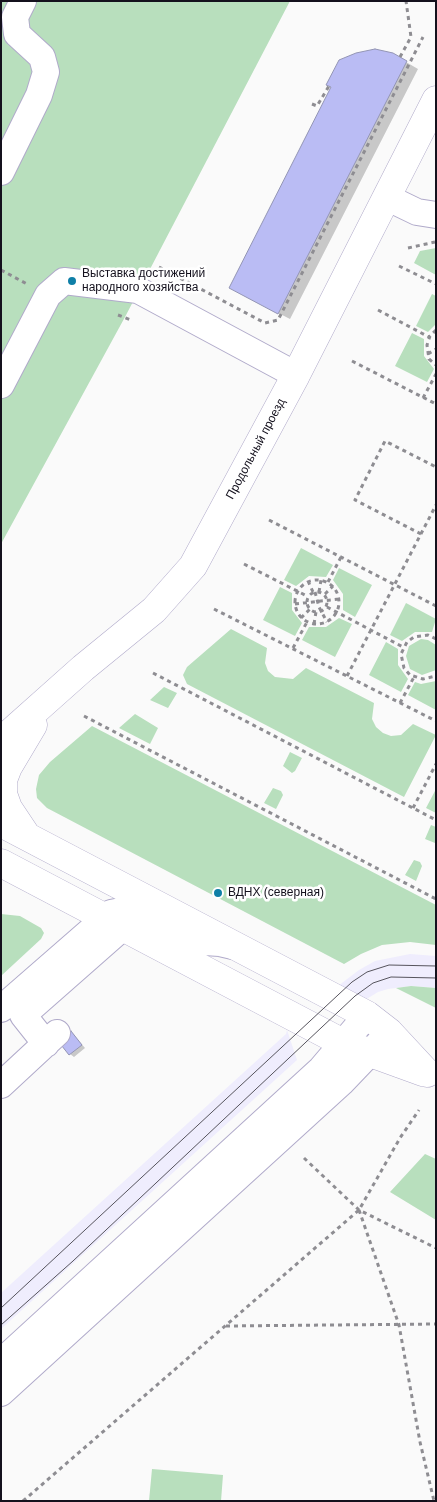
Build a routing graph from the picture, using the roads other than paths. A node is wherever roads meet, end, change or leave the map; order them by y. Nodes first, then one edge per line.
1 (23, 1) edge
2 (436, 100) edge
3 (1, 172) edge
4 (388, 198) junction
5 (436, 215) edge
6 (296, 375) junction
7 (1, 385) edge
8 (51, 695) junction
9 (1, 741) edge
10 (1, 823) edge
11 (27, 836) junction
12 (1, 863) edge
13 (113, 922) junction
14 (239, 948) junction
15 (1, 1009) edge
16 (367, 1015) junction
17 (389, 1032) junction
18 (343, 1042) junction
19 (370, 1054) junction
20 (431, 1076) edge
21 (1, 1085) edge
22 (1, 1362) edge
23 (1, 1393) edge

1 - 3 street
2 - 4 main road, Продольный проезд
4 - 5 street
4 - 6 main road, Продольный проезд
6 - 7 street
6 - 8 main road, Продольный проезд
8 - 9 main road, Продольный проезд
8 - 11 main road
10 - 11 main road
11 - 14 main road
12 - 13 main road
13 - 14 street
13 - 15 street
13 - 18 main road
13 - 21 street
14 - 16 main road
16 - 17 main road
16 - 18 street
17 - 19 street
17 - 20 main road
18 - 19 main road
18 - 22 street
19 - 20 main road
19 - 23 street

